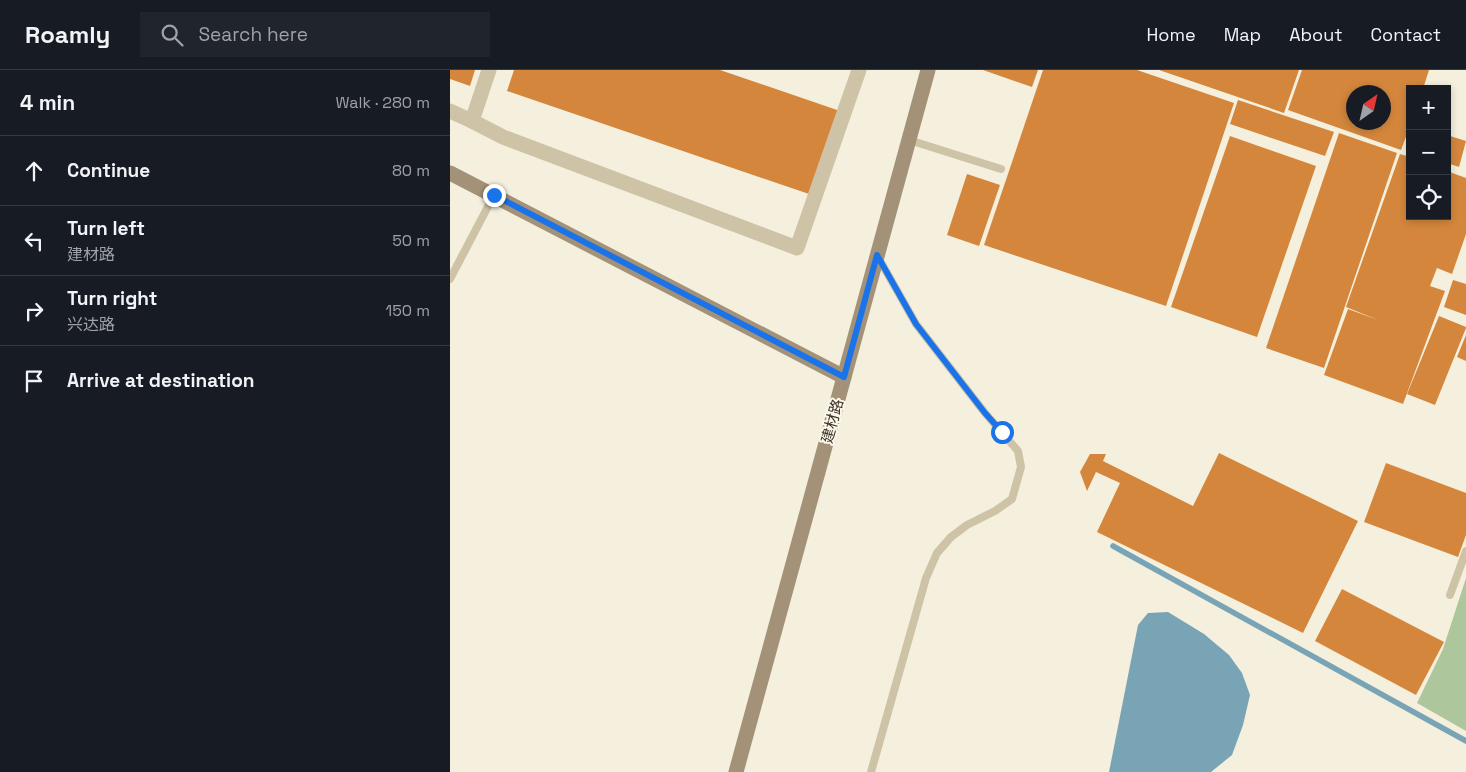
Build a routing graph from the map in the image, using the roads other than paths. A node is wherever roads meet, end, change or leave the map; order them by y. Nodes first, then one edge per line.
1 (489, 70) edge
2 (928, 70) edge
3 (857, 71) edge
4 (450, 111) edge
5 (472, 121) junction
6 (909, 140) junction
7 (1001, 170) dead end
8 (450, 172) edge
9 (494, 195) junction
10 (877, 255) junction
11 (450, 279) edge
12 (844, 377) junction
13 (1466, 550) edge
14 (1450, 595) dead end
15 (736, 772) edge
16 (871, 772) edge

1 - 5 street
2 - 6 street, 建材路
3 - 5 street
4 - 5 street
6 - 7 lane
6 - 10 street, 建材路
8 - 9 street
9 - 11 lane
9 - 12 street
10 - 12 street, 建材路
10 - 16 lane
12 - 15 street, 建材路
13 - 14 lane

